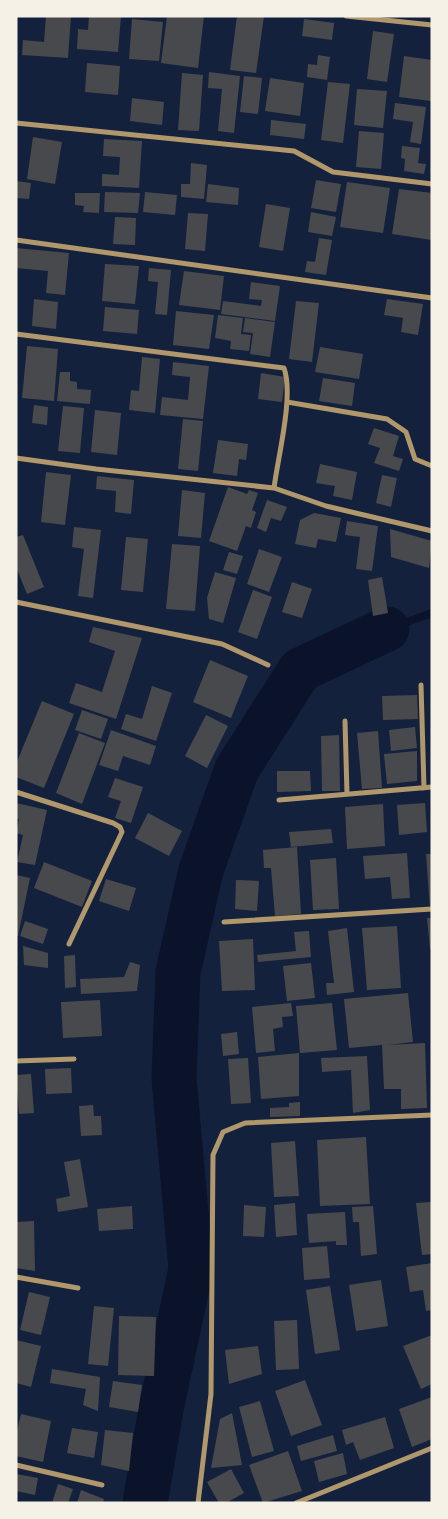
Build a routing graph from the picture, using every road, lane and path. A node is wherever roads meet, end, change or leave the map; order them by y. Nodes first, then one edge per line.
1 (348, 16) edge
2 (432, 24) edge
3 (16, 123) edge
4 (432, 184) edge
5 (16, 240) edge
6 (432, 298) edge
7 (16, 334) edge
8 (287, 402) junction
9 (16, 458) edge
10 (432, 466) edge
11 (274, 488) junction
12 (432, 530) edge
13 (16, 602) edge
14 (268, 664) dead end
15 (421, 685) dead end
16 (345, 721) dead end
17 (432, 787) edge
18 (424, 788) junction
19 (16, 792) edge
20 (347, 794) junction
21 (280, 800) dead end
22 (432, 909) edge
23 (224, 922) dead end
24 (69, 944) dead end
25 (74, 1059) dead end
26 (16, 1061) edge
27 (432, 1115) edge
28 (16, 1277) edge
29 (78, 1288) dead end
30 (432, 1448) edge
31 (16, 1465) edge
32 (102, 1485) dead end
33 (198, 1503) edge
34 (296, 1503) edge

1 - 2 street
3 - 4 street
5 - 6 street
7 - 8 street
8 - 10 street
8 - 11 street
9 - 11 street
11 - 12 street
13 - 14 street
15 - 18 street
16 - 20 street
17 - 18 street
18 - 20 street
19 - 24 street
20 - 21 street
22 - 23 street
25 - 26 street
27 - 33 street
28 - 29 street
30 - 34 street
31 - 32 street

